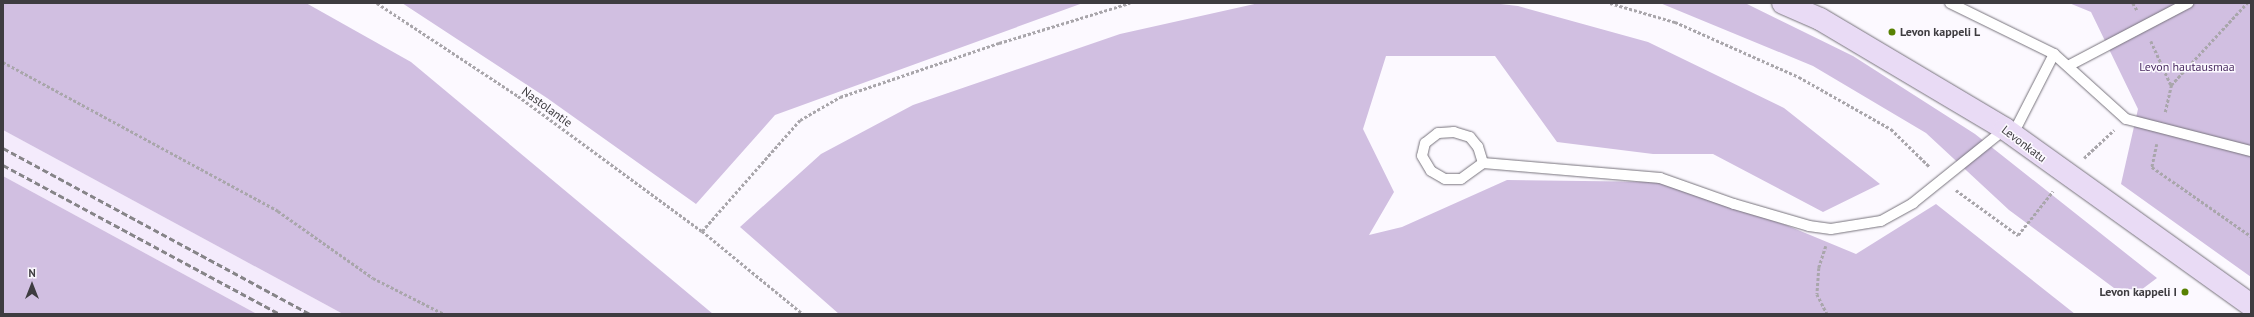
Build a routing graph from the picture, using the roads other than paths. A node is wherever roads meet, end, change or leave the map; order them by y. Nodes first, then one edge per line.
1 (1783, 3) edge
2 (1950, 3) edge
3 (2188, 3) edge
4 (2054, 54) junction
5 (2068, 66) junction
6 (2008, 132) junction
7 (2251, 151) edge
8 (1483, 163) junction
9 (2251, 305) edge

1 - 6 main road, Levonkatu
2 - 4 lane
3 - 5 lane
4 - 5 lane
4 - 6 lane
5 - 7 lane
6 - 8 lane
6 - 9 main road, Levonkatu
8 - 8 lane

